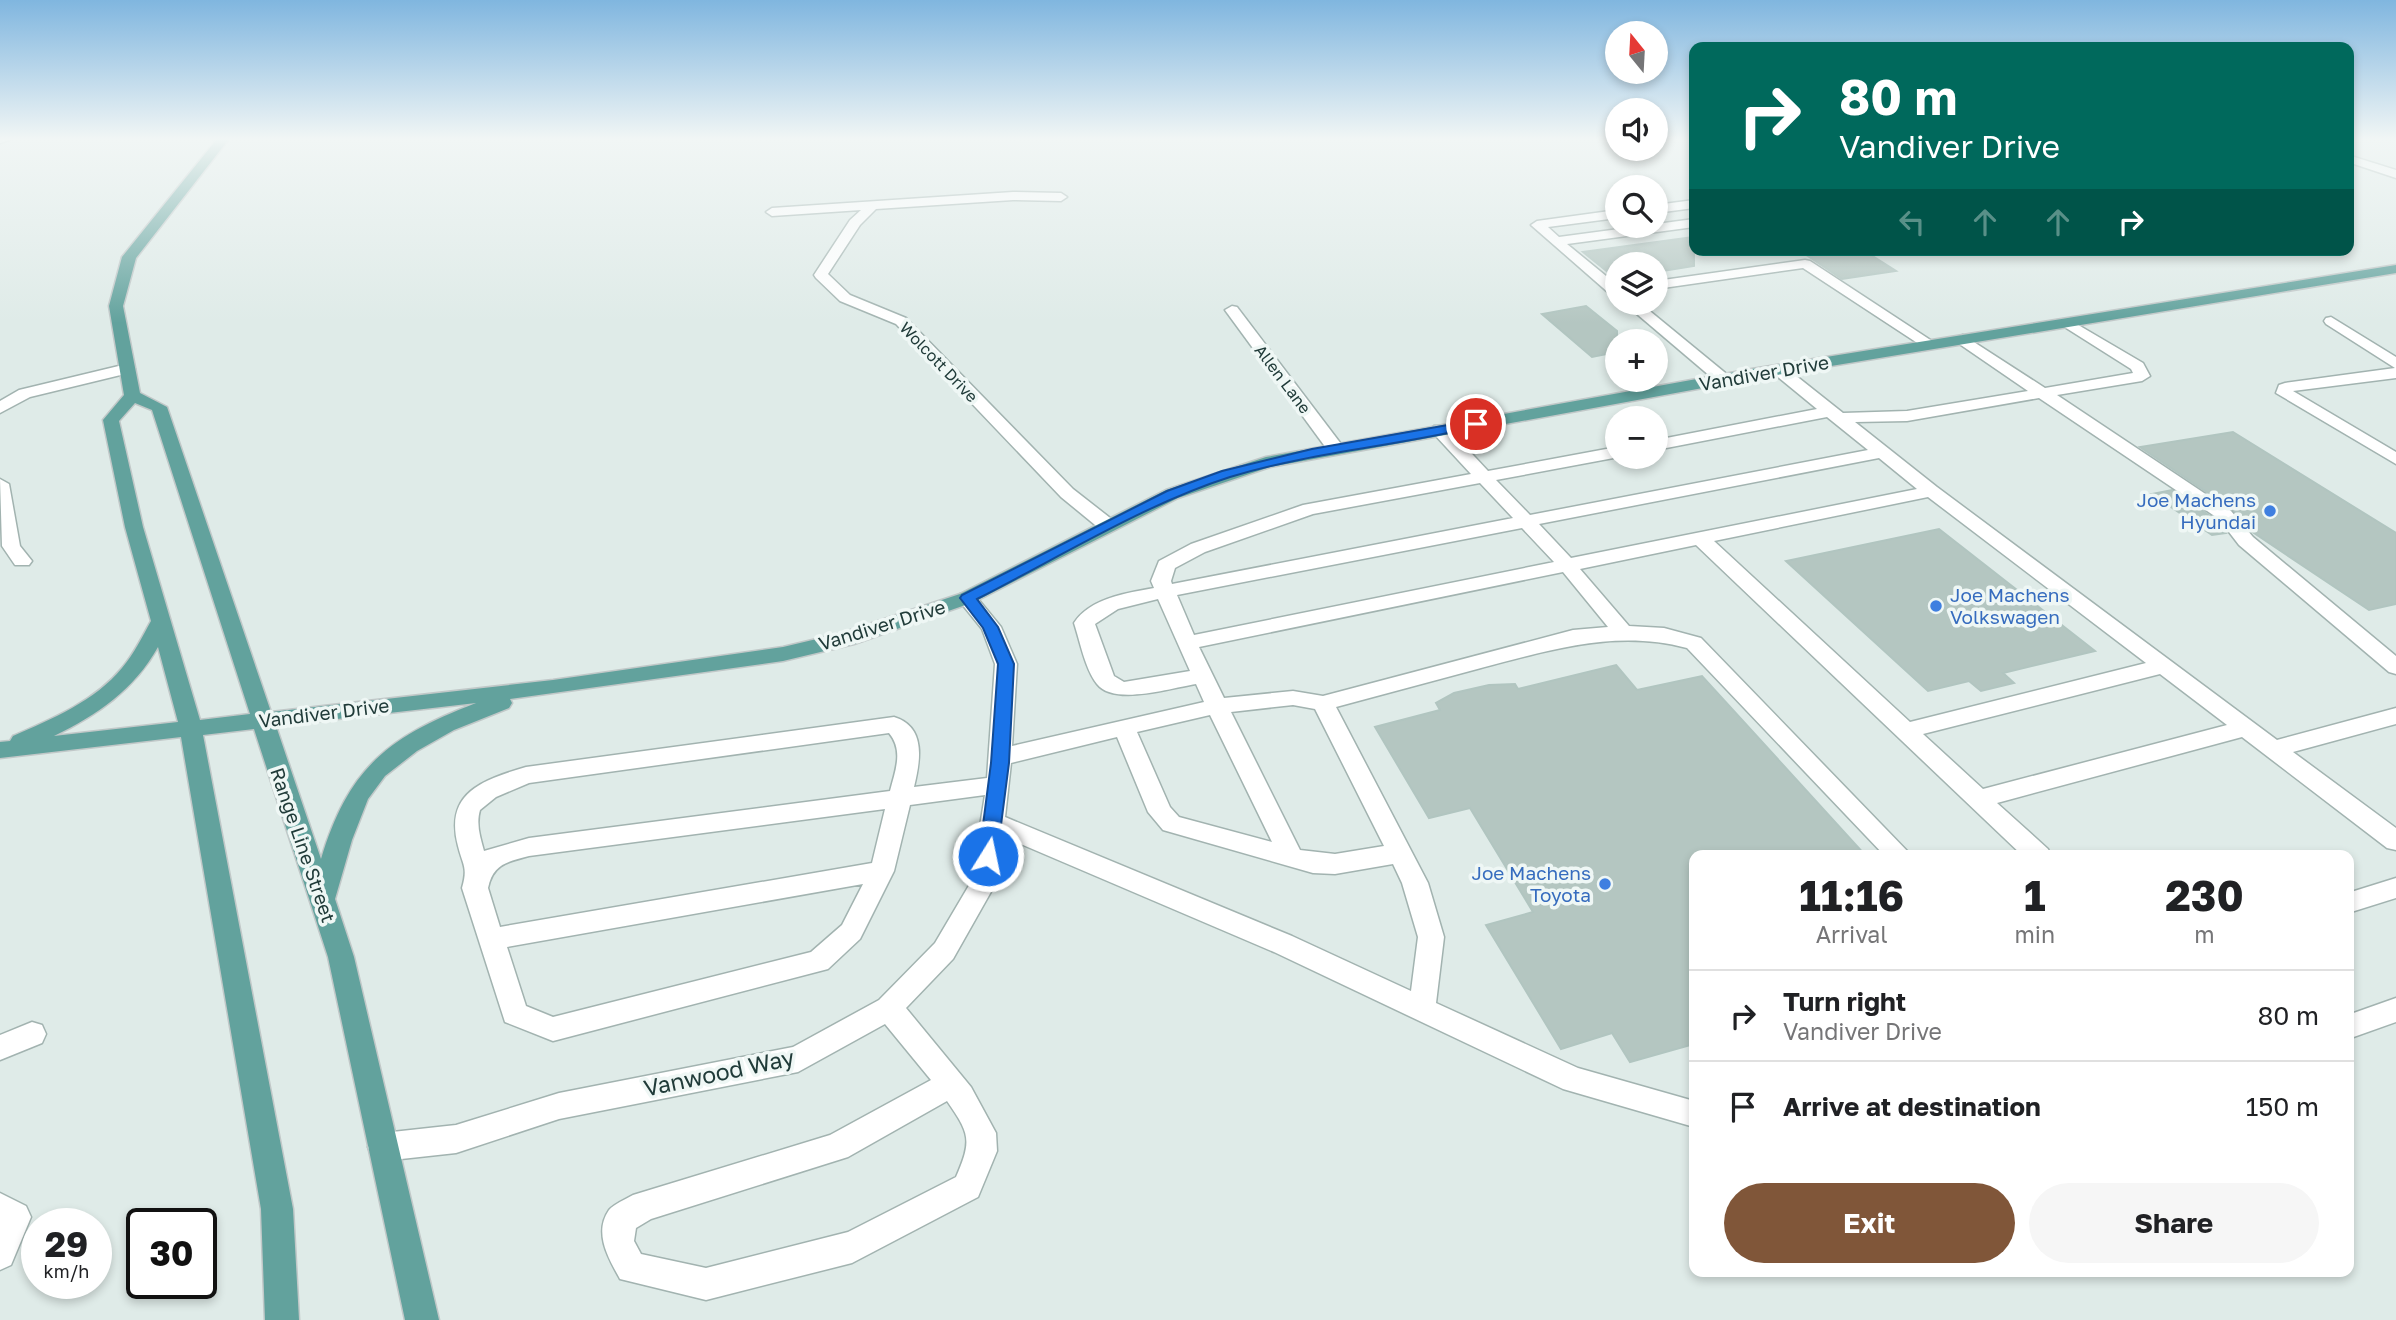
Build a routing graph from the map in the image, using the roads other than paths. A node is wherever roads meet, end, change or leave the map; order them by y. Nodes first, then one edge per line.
1 (174, 201) edge
2 (949, 201) edge
3 (1689, 205) edge
4 (871, 207) junction
5 (1668, 207) edge
6 (772, 212) dead end
7 (1605, 216) edge
8 (1689, 224) edge
9 (1558, 241) junction
10 (2396, 269) edge
11 (1605, 282) edge
12 (1668, 283) edge
13 (1232, 310) dead end
14 (1645, 315) edge
15 (2331, 321) dead end
16 (2068, 323) junction
17 (1963, 340) junction
18 (1930, 345) junction
19 (2396, 363) edge
20 (127, 369) junction
21 (1779, 370) junction
22 (2396, 373) edge
23 (1723, 379) junction
24 (2042, 393) junction
25 (132, 396) junction
26 (0, 408) edge
27 (1835, 415) junction
28 (1440, 430) junction
29 (1668, 443) edge
30 (1335, 448) junction
31 (1883, 452) junction
32 (1605, 454) edge
33 (2396, 459) edge
34 (1485, 477) junction
35 (0, 484) edge
36 (1931, 491) junction
37 (1527, 523) junction
38 (1107, 525) junction
39 (1700, 538) junction
40 (22, 561) dead end
41 (1567, 565) junction
42 (1166, 591) junction
43 (967, 598) junction
44 (160, 621) junction
45 (1623, 632) junction
46 (1186, 643) junction
47 (2163, 666) junction
48 (2396, 667) edge
49 (1202, 676) junction
50 (553, 687) junction
51 (1323, 704) junction
52 (1217, 706) junction
53 (2396, 716) edge
54 (261, 720) junction
55 (2245, 727) junction
56 (191, 728) junction
57 (1124, 728) junction
58 (1906, 731) junction
59 (2273, 749) junction
60 (3, 750) edge
61 (1000, 757) junction
62 (998, 785) junction
63 (897, 798) junction
64 (1979, 799) junction
65 (994, 821) junction
66 (2396, 841) edge
67 (1894, 850) edge
68 (2033, 850) edge
69 (1400, 853) junction
70 (1291, 857) junction
71 (478, 870) junction
72 (882, 871) junction
73 (2396, 888) edge
74 (322, 900) junction
75 (2354, 900) edge
76 (491, 939) junction
77 (889, 1008) junction
78 (1422, 1009) junction
79 (2396, 1010) edge
80 (2354, 1025) edge
81 (32, 1034) dead end
82 (0, 1048) edge
83 (950, 1084) junction
84 (1689, 1113) edge
85 (383, 1147) junction
86 (0, 1208) edge
87 (0, 1254) edge
88 (282, 1320) edge
89 (422, 1320) edge

1 - 20 main road
2 - 4 street
3 - 5 street
4 - 6 street
4 - 38 street, Wolcott Drive
7 - 9 street
8 - 9 street
9 - 11 street
10 - 16 main road, Vandiver Drive
12 - 18 street
13 - 30 street, Allen Lane
14 - 23 street
15 - 19 street
16 - 17 main road, Vandiver Drive
16 - 24 street
17 - 18 main road, Vandiver Drive
17 - 24 street
18 - 21 main road, Vandiver Drive
20 - 25 main road
20 - 26 street
21 - 23 main road, Vandiver Drive
21 - 27 street
22 - 33 street
23 - 28 main road, Vandiver Drive
24 - 27 street
24 - 48 street
25 - 44 main road
25 - 54 main road, Range Line Street
27 - 29 street
27 - 31 street
28 - 30 main road, Vandiver Drive
28 - 34 street
30 - 38 main road, Vandiver Drive
31 - 36 street
31 - 37 street
32 - 34 street
34 - 37 street
34 - 42 street
35 - 40 street
36 - 39 street
36 - 47 street
37 - 41 street
37 - 42 street
38 - 43 main road, Vandiver Drive
39 - 41 street
39 - 58 street
41 - 45 street
41 - 46 street
42 - 46 street
42 - 49 street
43 - 50 main road, Vandiver Drive
43 - 61 street, Vanwood Way
44 - 56 main road
44 - 60 main road
45 - 51 street
45 - 67 street
46 - 49 street
47 - 55 street
47 - 58 street
49 - 52 street
50 - 54 main road, Vandiver Drive
50 - 74 main road
51 - 52 street
51 - 69 street
52 - 57 street
52 - 70 street
53 - 59 street
54 - 56 main road, Vandiver Drive
54 - 74 main road, Range Line Street
55 - 59 street
55 - 64 street
56 - 60 main road, Vandiver Drive
56 - 88 main road
57 - 61 street
57 - 70 street
58 - 64 street
59 - 66 street
61 - 62 street, Vanwood Way
62 - 63 street
62 - 65 street, Vanwood Way
63 - 71 street
63 - 71 street
63 - 72 street
64 - 68 street
65 - 77 street, Vanwood Way
65 - 78 street
69 - 70 street
69 - 78 street
71 - 76 street
72 - 76 street
72 - 76 street
73 - 75 street
74 - 85 main road, Range Line Street
77 - 83 street
77 - 85 street, Vanwood Way
78 - 84 street
79 - 80 street
81 - 82 street
83 - 83 street
85 - 89 main road, Range Line Street
86 - 87 street

